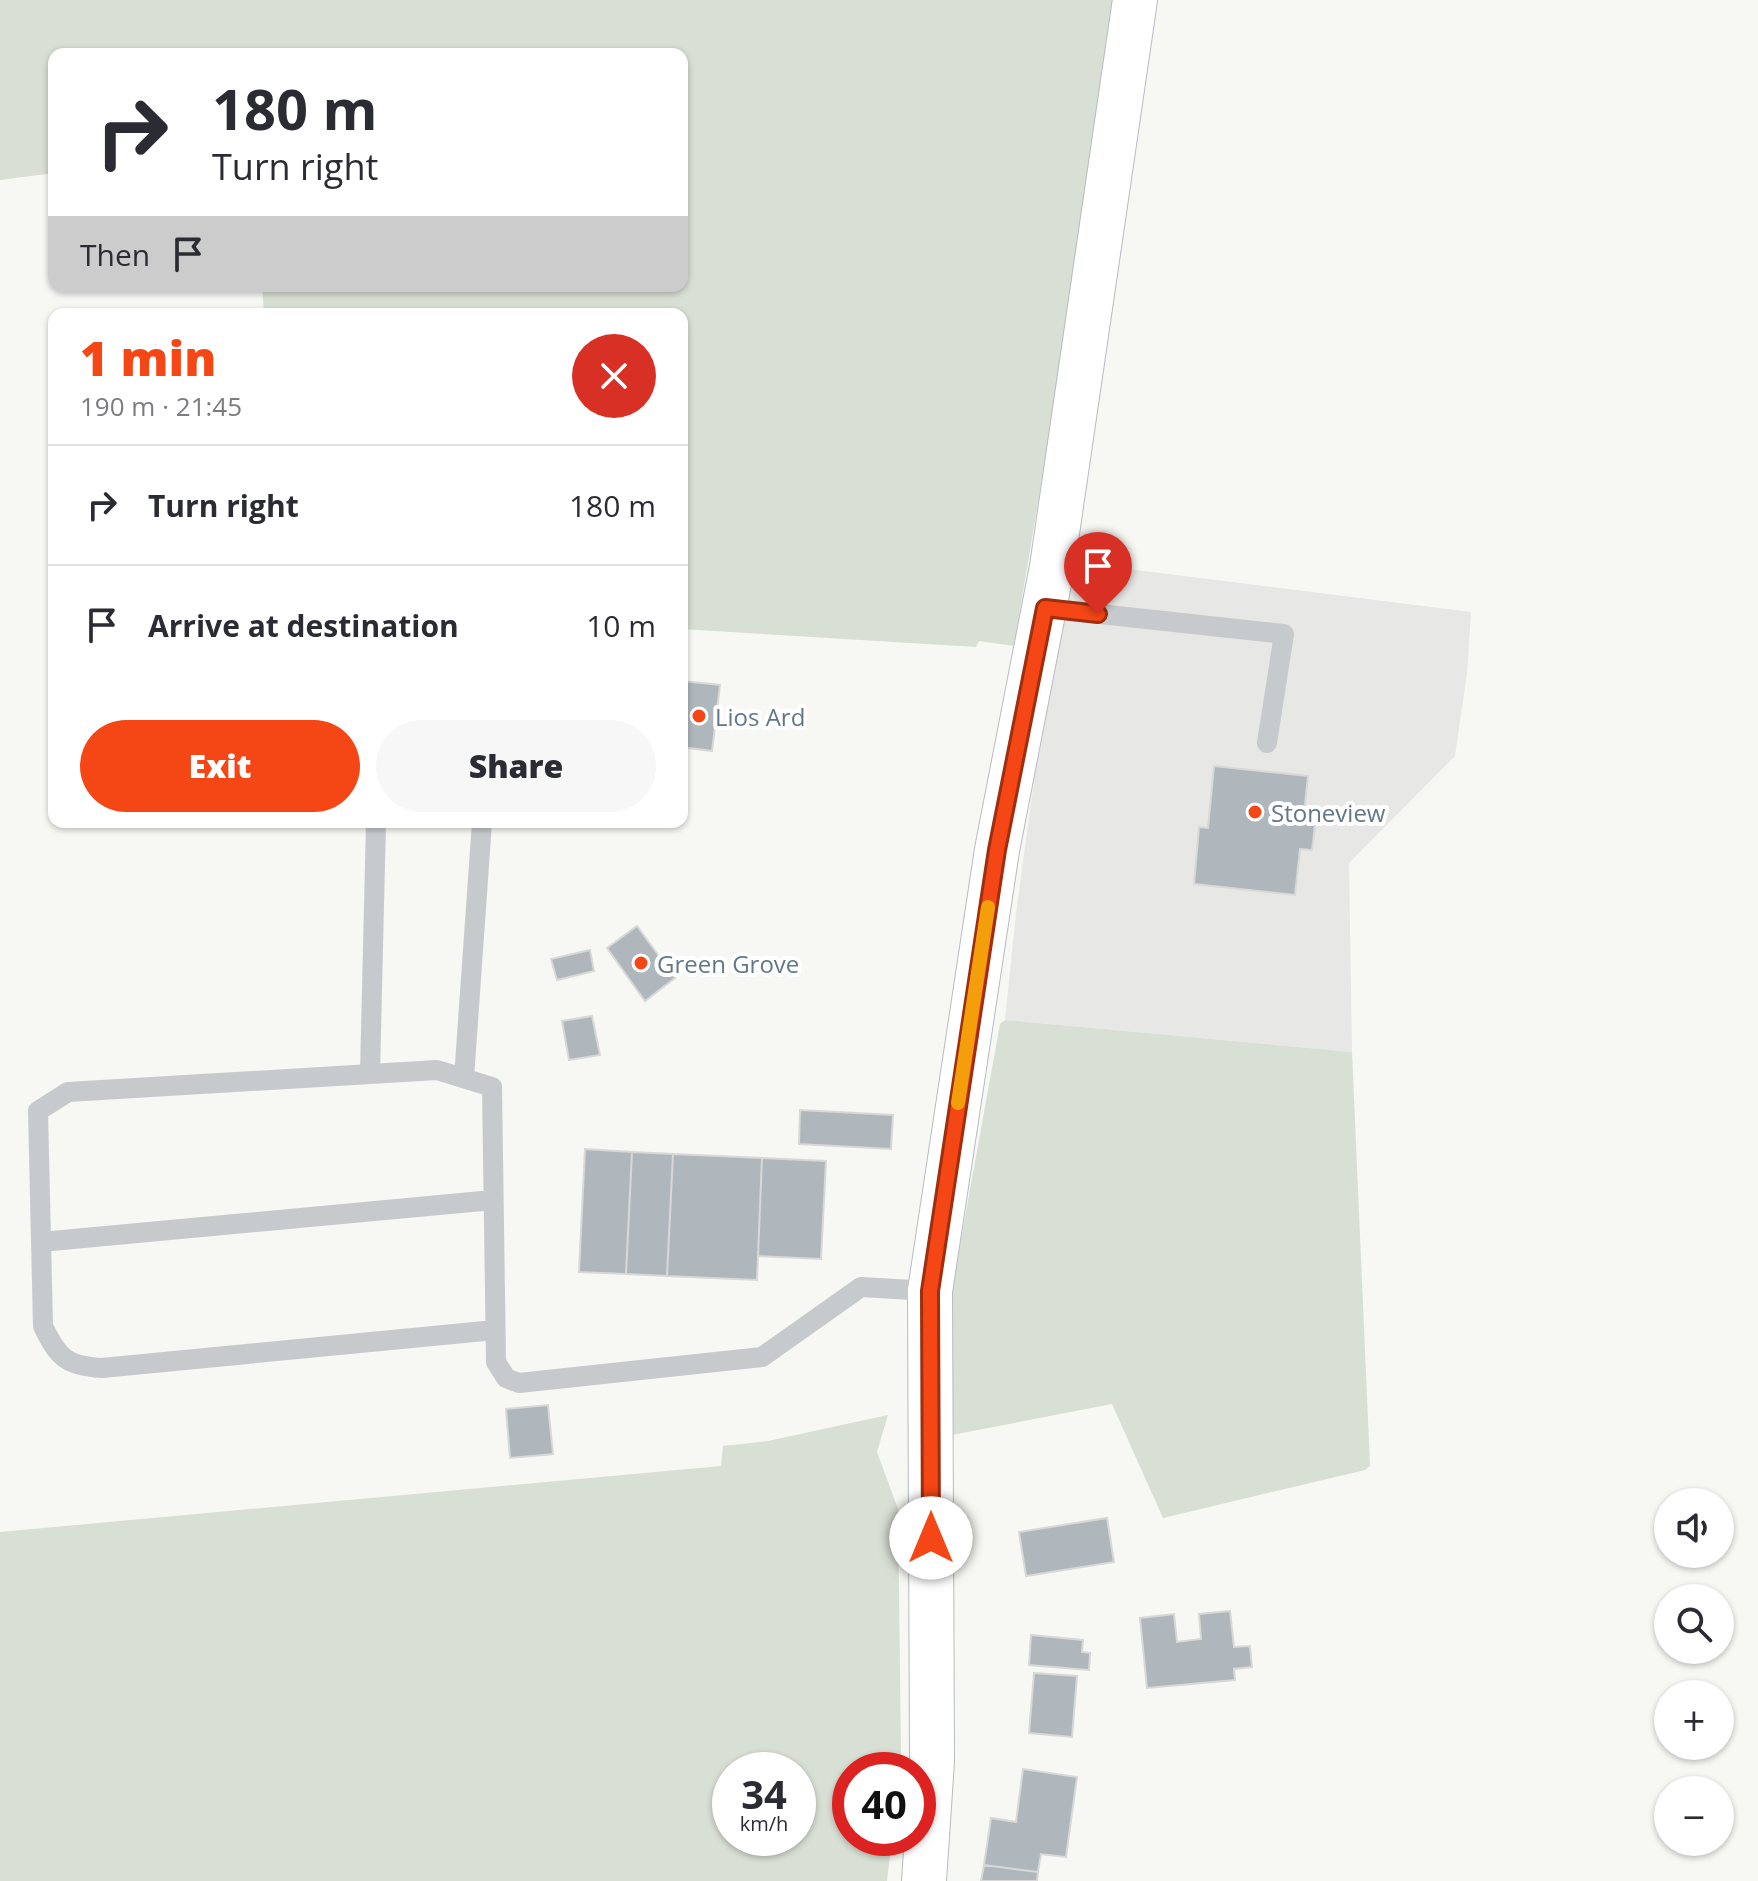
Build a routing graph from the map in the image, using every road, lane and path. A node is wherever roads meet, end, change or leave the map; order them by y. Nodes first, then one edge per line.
1 (1135, 0) edge
2 (1045, 608) junction
3 (1267, 743) dead end
4 (376, 828) edge
5 (482, 828) edge
6 (370, 1074) junction
7 (464, 1078) junction
8 (493, 1200) junction
9 (41, 1242) junction
10 (930, 1291) junction
11 (495, 1330) junction
12 (924, 1881) edge

1 - 2 street
2 - 3 lane
2 - 10 street
4 - 6 lane
5 - 7 lane
6 - 7 lane
6 - 9 lane
7 - 8 lane
8 - 9 lane
8 - 11 lane
9 - 11 lane
10 - 11 lane
10 - 12 street

